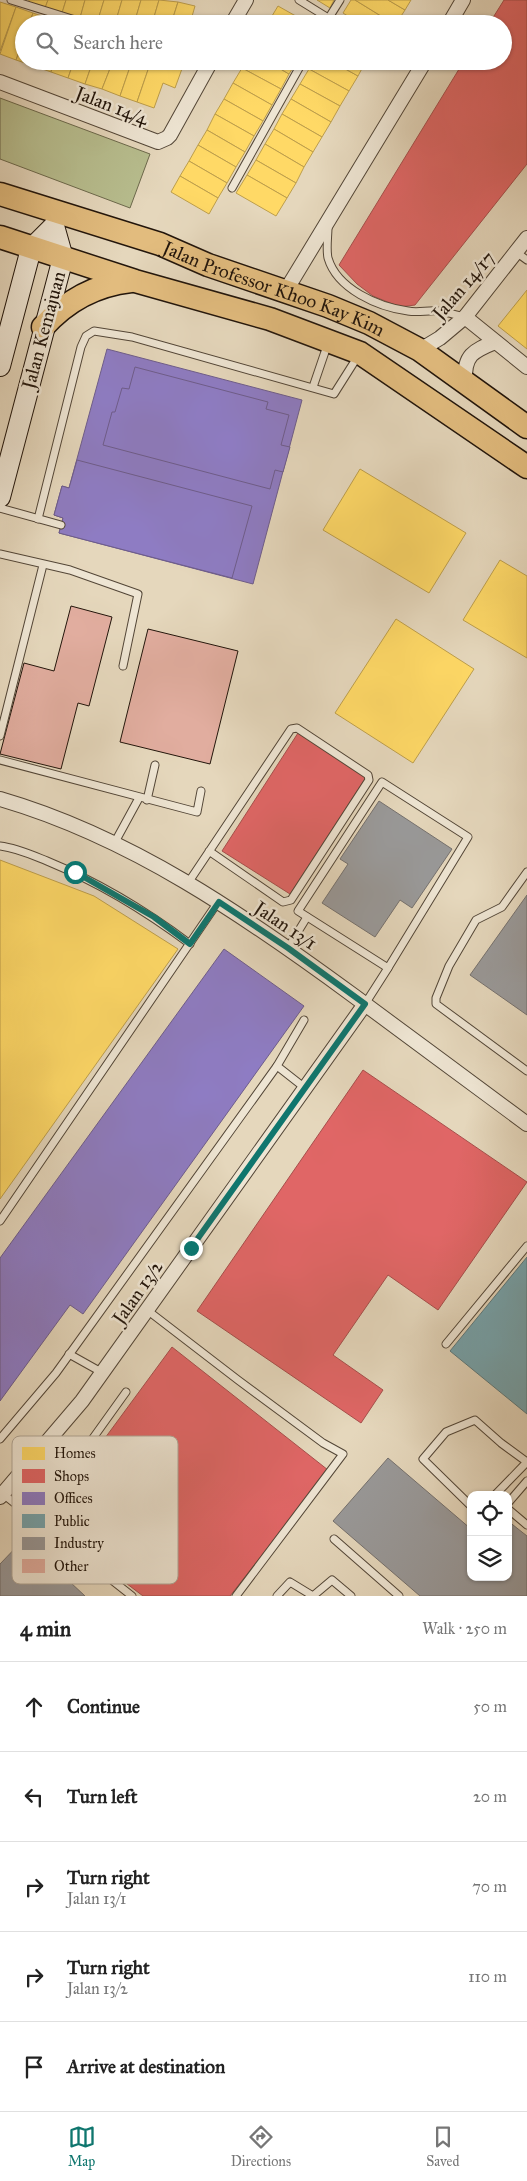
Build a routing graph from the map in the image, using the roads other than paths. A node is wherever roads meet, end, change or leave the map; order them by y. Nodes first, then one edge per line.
1 (11, 0) edge
2 (246, 0) edge
3 (299, 0) edge
4 (340, 0) edge
5 (463, 0) edge
6 (59, 15) edge
7 (237, 15) edge
8 (318, 15) edge
9 (330, 15) edge
10 (454, 15) edge
11 (205, 70) edge
12 (298, 70) edge
13 (414, 70) edge
14 (0, 82) edge
15 (232, 188) dead end
16 (0, 194) edge
17 (0, 206) edge
18 (328, 219) junction
19 (54, 226) junction
20 (0, 237) edge
21 (527, 238) edge
22 (31, 249) junction
23 (522, 256) edge
24 (63, 258) junction
25 (208, 265) junction
26 (135, 280) junction
27 (285, 292) junction
28 (465, 317) junction
29 (43, 327) junction
30 (329, 341) junction
31 (495, 342) junction
32 (420, 350) junction
33 (360, 353) junction
34 (0, 366) edge
35 (527, 367) edge
36 (465, 381) junction
37 (313, 388) junction
38 (527, 427) edge
39 (527, 467) edge
40 (1, 486) edge
41 (0, 508) edge
42 (38, 519) junction
43 (61, 525) dead end
44 (0, 554) edge
45 (43, 566) junction
46 (123, 666) dead end
47 (0, 736) edge
48 (0, 760) edge
49 (155, 765) dead end
50 (201, 791) dead end
51 (139, 798) junction
52 (0, 799) edge
53 (147, 800) junction
54 (115, 842) junction
55 (0, 846) edge
56 (209, 850) junction
57 (527, 872) edge
58 (188, 883) junction
59 (219, 902) junction
60 (307, 917) junction
61 (190, 944) junction
62 (288, 948) junction
63 (388, 968) junction
64 (365, 1004) junction
65 (304, 1020) dead end
66 (277, 1066) junction
67 (527, 1071) edge
68 (305, 1088) junction
69 (527, 1124) edge
70 (0, 1222) edge
71 (527, 1246) edge
72 (148, 1310) junction
73 (446, 1344) dead end
74 (69, 1354) junction
75 (103, 1372) junction
76 (126, 1392) dead end
77 (52, 1436) edge
78 (94, 1436) edge
79 (0, 1439) edge
80 (527, 1462) edge
81 (527, 1481) edge
82 (12, 1482) edge
83 (499, 1491) edge
84 (1, 1495) edge
85 (512, 1498) edge
86 (467, 1502) edge
87 (12, 1503) edge
88 (512, 1512) edge
89 (527, 1525) edge
90 (334, 1538) dead end
91 (117, 1584) edge
92 (132, 1596) edge
93 (236, 1596) edge
94 (277, 1596) edge
95 (351, 1596) edge
96 (399, 1596) edge

1 - 6 lane
2 - 7 street
3 - 8 lane
4 - 9 lane
5 - 10 street
11 - 14 street, Jalan 14/4
12 - 15 lane
13 - 18 street
16 - 25 main road, Jalan Professor Khoo Kay Kim
17 - 19 main road
18 - 27 street
18 - 28 lane
19 - 22 main road, Jalan Kemajuan
19 - 24 main road, Jalan Kemajuan
19 - 25 main road
20 - 22 main road, Jalan Professor Khoo Kay Kim
21 - 23 street, Jalan 14/17
22 - 24 main road, Jalan Professor Khoo Kay Kim
22 - 34 main road, Jalan Kemajuan
23 - 28 street, Jalan 14/17
24 - 26 main road, Jalan Professor Khoo Kay Kim
24 - 29 main road, Jalan Kemajuan
25 - 27 main road, Jalan Professor Khoo Kay Kim
26 - 29 main road
26 - 30 main road, Jalan Professor Khoo Kay Kim
27 - 32 main road, Jalan Professor Khoo Kay Kim
28 - 31 street
28 - 32 street, Jalan 14/17
29 - 40 main road, Jalan Kemajuan
30 - 33 main road, Jalan Professor Khoo Kay Kim
30 - 37 lane
31 - 35 street
31 - 36 street
32 - 36 main road, Jalan Professor Khoo Kay Kim
33 - 37 lane
33 - 39 main road, Jalan Professor Khoo Kay Kim
36 - 38 main road, Jalan Professor Khoo Kay Kim
37 - 42 lane
41 - 42 lane
42 - 43 lane
44 - 45 lane
45 - 46 lane
45 - 47 lane
48 - 51 lane
49 - 53 lane
50 - 53 lane
51 - 53 lane
51 - 54 lane
52 - 54 street, Jalan 13/1
54 - 58 street, Jalan 13/1
55 - 61 lane
56 - 56 lane
56 - 58 lane
57 - 67 lane
58 - 59 street, Jalan 13/1
59 - 61 lane
59 - 62 street, Jalan 13/1
60 - 62 lane
60 - 63 lane
60 - 63 lane
61 - 70 lane
62 - 64 street, Jalan 13/1
63 - 64 lane
64 - 68 street, Jalan 13/2
64 - 69 street, Jalan 13/1
65 - 66 lane
66 - 68 lane
66 - 74 lane
68 - 72 street, Jalan 13/2
71 - 73 lane
72 - 75 street, Jalan 13/2
72 - 93 lane
74 - 75 lane
74 - 79 lane
75 - 77 street, Jalan 13/2
76 - 78 lane
80 - 83 lane
80 - 86 lane
81 - 85 lane
82 - 84 street, Jalan 13/2
84 - 87 lane
88 - 89 lane
90 - 96 lane
91 - 92 lane
94 - 95 lane

